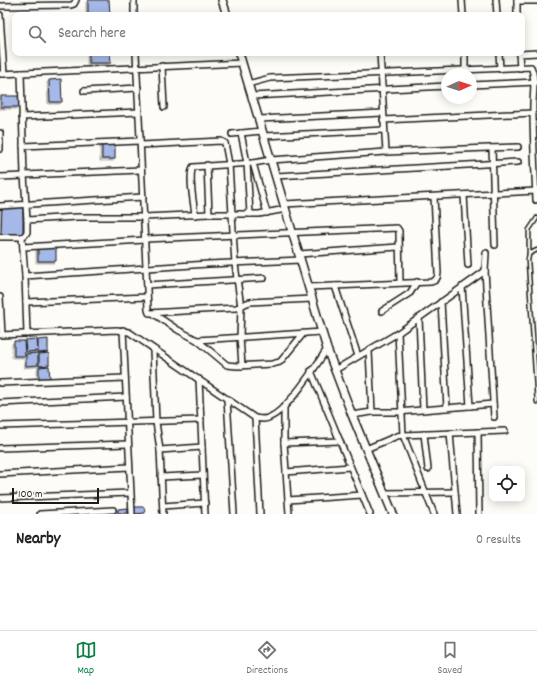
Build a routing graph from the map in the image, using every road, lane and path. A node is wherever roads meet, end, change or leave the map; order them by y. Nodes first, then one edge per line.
1 (76, 0) edge
2 (134, 0) edge
3 (222, 0) edge
4 (462, 0) edge
5 (496, 0) edge
6 (517, 1) edge
7 (537, 1) edge
8 (0, 6) edge
9 (134, 12) edge
10 (226, 12) edge
11 (463, 12) edge
12 (497, 12) edge
13 (517, 12) edge
14 (0, 15) edge
15 (525, 53) edge
16 (537, 53) edge
17 (136, 56) edge
18 (240, 56) edge
19 (380, 56) edge
20 (465, 56) edge
21 (499, 56) edge
22 (519, 56) edge
23 (242, 63) junction
24 (162, 66) junction
25 (137, 68) junction
26 (465, 68) edge
27 (520, 68) junction
28 (500, 69) junction
29 (477, 70) edge
30 (441, 71) edge
31 (21, 73) junction
32 (2, 74) edge
33 (381, 74) junction
34 (535, 82) edge
35 (248, 84) junction
36 (477, 85) edge
37 (441, 86) edge
38 (138, 88) junction
39 (382, 89) junction
40 (84, 90) dead end
41 (252, 96) junction
42 (164, 107) dead end
43 (534, 110) edge
44 (139, 112) junction
45 (383, 113) junction
46 (22, 117) junction
47 (259, 120) junction
48 (383, 120) junction
49 (384, 130) junction
50 (0, 133) edge
51 (241, 133) junction
52 (232, 134) dead end
53 (263, 134) junction
54 (535, 134) edge
55 (140, 143) junction
56 (23, 146) junction
57 (518, 147) dead end
58 (492, 148) junction
59 (0, 149) edge
60 (386, 152) junction
61 (271, 160) junction
62 (536, 161) edge
63 (518, 162) dead end
64 (250, 163) junction
65 (229, 164) junction
66 (207, 165) junction
67 (492, 165) junction
68 (142, 170) junction
69 (24, 175) junction
70 (276, 176) junction
71 (0, 177) edge
72 (536, 191) junction
73 (493, 194) junction
74 (464, 195) junction
75 (434, 197) junction
76 (143, 198) junction
77 (536, 200) edge
78 (27, 204) junction
79 (0, 206) edge
80 (285, 206) junction
81 (267, 213) junction
82 (209, 214) junction
83 (233, 214) junction
84 (250, 214) junction
85 (195, 215) junction
86 (144, 217) junction
87 (537, 218) edge
88 (27, 220) junction
89 (292, 232) junction
90 (234, 234) junction
91 (22, 237) junction
92 (0, 238) edge
93 (145, 240) junction
94 (496, 245) dead end
95 (23, 247) junction
96 (398, 247) junction
97 (537, 250) edge
98 (486, 253) dead end
99 (529, 254) junction
100 (300, 257) junction
101 (235, 264) junction
102 (468, 265) dead end
103 (146, 269) junction
104 (485, 271) junction
105 (25, 276) junction
106 (264, 278) dead end
107 (238, 280) junction
108 (417, 282) junction
109 (400, 283) junction
110 (147, 285) junction
111 (335, 286) junction
112 (462, 286) junction
113 (309, 288) junction
114 (0, 297) edge
115 (147, 298) junction
116 (312, 299) junction
117 (26, 302) junction
118 (441, 302) junction
119 (241, 307) junction
120 (382, 311) dead end
121 (154, 314) junction
122 (419, 318) junction
123 (123, 330) junction
124 (322, 332) junction
125 (398, 332) junction
126 (28, 334) junction
127 (303, 334) junction
128 (1, 335) edge
129 (240, 338) junction
130 (197, 340) junction
131 (327, 349) junction
132 (153, 350) junction
133 (369, 351) junction
134 (358, 356) junction
135 (242, 366) junction
136 (335, 370) junction
137 (311, 371) junction
138 (125, 378) junction
139 (199, 379) junction
140 (0, 383) edge
141 (126, 397) junction
142 (227, 398) junction
143 (537, 402) edge
144 (0, 403) edge
145 (493, 404) junction
146 (470, 406) junction
147 (284, 407) junction
148 (447, 408) junction
149 (423, 410) junction
150 (402, 411) junction
151 (372, 412) junction
152 (352, 415) junction
153 (494, 417) dead end
154 (255, 418) junction
155 (201, 420) junction
156 (127, 421) junction
157 (156, 422) junction
158 (0, 426) edge
159 (505, 431) dead end
160 (478, 432) junction
161 (450, 433) junction
162 (424, 434) junction
163 (403, 435) junction
164 (340, 441) junction
165 (284, 443) junction
166 (128, 444) junction
167 (0, 448) edge
168 (202, 448) junction
169 (366, 449) junction
170 (160, 450) junction
171 (129, 467) junction
172 (350, 467) junction
173 (428, 469) dead end
174 (286, 472) junction
175 (0, 474) edge
176 (203, 475) junction
177 (161, 477) junction
178 (424, 492) junction
179 (455, 492) junction
180 (130, 493) junction
181 (384, 493) junction
182 (362, 495) junction
183 (0, 498) edge
184 (288, 500) junction
185 (205, 503) junction
186 (163, 506) junction
187 (113, 510) dead end
188 (40, 514) edge
189 (132, 514) edge
190 (163, 514) edge
191 (205, 514) edge
192 (234, 514) edge
193 (260, 514) edge
194 (288, 514) edge
195 (370, 514) edge
196 (393, 514) edge
197 (434, 514) edge
198 (457, 514) edge
199 (480, 514) edge

1 - 8 street
2 - 9 street
3 - 10 street
4 - 11 street
5 - 12 street
6 - 7 street
6 - 13 street
14 - 32 street
15 - 16 street
17 - 25 street
18 - 23 street
19 - 33 street
20 - 26 street
21 - 28 street
22 - 27 street
23 - 24 street
23 - 35 street
24 - 25 street
24 - 42 street
25 - 31 street
25 - 38 street
27 - 28 street
27 - 34 street
28 - 29 street
30 - 33 street
31 - 32 street
31 - 46 street
33 - 35 street
33 - 39 street
34 - 36 street
34 - 43 street
35 - 41 street
37 - 39 street
38 - 40 street
38 - 44 street
39 - 41 street
39 - 45 street
41 - 47 street
43 - 48 street
43 - 54 street
44 - 46 street
44 - 55 street
45 - 47 street
45 - 48 street
46 - 56 street
47 - 53 street
48 - 49 street
49 - 53 street
49 - 60 street
50 - 59 street
51 - 52 street
51 - 53 street
51 - 64 street
53 - 61 street
54 - 62 street
55 - 56 street
55 - 65 street
55 - 68 street
56 - 69 street
57 - 58 street
58 - 60 street
58 - 67 street
60 - 61 street
61 - 64 street
61 - 70 street
62 - 72 street
63 - 67 street
64 - 65 street
64 - 81 street
64 - 84 street
65 - 66 street
65 - 83 street
66 - 82 street
66 - 85 street
67 - 70 street
67 - 73 street
68 - 69 street
68 - 76 street
69 - 71 street
69 - 78 street
70 - 80 street
72 - 73 street
72 - 77 street
73 - 74 street
73 - 94 street
74 - 75 street
74 - 102 street
75 - 80 street
75 - 108 street
76 - 78 street
76 - 86 street
78 - 79 street
78 - 88 street
80 - 81 street
80 - 89 street
81 - 84 street
82 - 83 street
82 - 85 street
83 - 84 street
83 - 90 street
85 - 86 street
86 - 88 street
86 - 93 street
87 - 99 lane
88 - 91 street
89 - 90 street
89 - 96 street
89 - 100 street
90 - 93 street
90 - 101 street
91 - 92 street
91 - 95 street
93 - 95 street
93 - 103 street
95 - 105 street
96 - 100 street
96 - 109 street
97 - 99 lane
98 - 104 street
99 - 143 lane
100 - 101 street
100 - 113 street
101 - 103 street
101 - 107 street
103 - 105 street
103 - 110 street
104 - 112 street
104 - 145 street
105 - 117 street
106 - 107 street
107 - 110 street
107 - 119 street
108 - 109 street
108 - 120 street
109 - 111 street
110 - 115 street
111 - 113 street
111 - 134 street
112 - 118 street
112 - 146 street
113 - 116 street
114 - 128 street
115 - 117 street
115 - 121 street
116 - 119 street
116 - 124 street
117 - 126 street
118 - 122 street
118 - 148 street
119 - 121 street
119 - 129 street
121 - 130 street
122 - 125 street
122 - 149 street
123 - 126 street
123 - 132 street
123 - 138 street
124 - 127 street
124 - 131 street
125 - 133 street
125 - 150 street
126 - 128 street
127 - 129 street
127 - 135 street
129 - 130 street
129 - 135 street
130 - 135 street
131 - 136 street
131 - 137 street
132 - 139 street
132 - 157 street
133 - 134 street
133 - 151 street
134 - 136 street
136 - 152 street
137 - 147 street
137 - 164 street
138 - 140 street
138 - 141 street
139 - 142 street
139 - 155 street
141 - 144 street
141 - 156 street
142 - 154 street
142 - 192 street
145 - 146 street
145 - 153 street
146 - 148 street
147 - 154 street
147 - 165 street
148 - 149 street
149 - 150 street
150 - 151 street
150 - 163 street
151 - 152 street
152 - 169 street
154 - 193 street
155 - 157 street
155 - 168 street
156 - 157 street
156 - 158 street
156 - 166 street
157 - 170 street
159 - 160 street
160 - 161 street
160 - 199 street
161 - 162 street
161 - 179 street
162 - 163 street
162 - 173 street
163 - 169 street
163 - 178 street
164 - 165 street
164 - 172 street
165 - 174 street
166 - 167 street
166 - 171 street
168 - 170 street
168 - 176 street
169 - 181 street
170 - 177 street
171 - 175 street
171 - 180 street
172 - 174 street
172 - 182 street
174 - 184 street
176 - 177 street
176 - 185 street
177 - 186 street
178 - 179 street
178 - 181 street
178 - 197 street
179 - 198 street
180 - 183 street
180 - 189 street
181 - 196 street
182 - 184 street
182 - 195 street
184 - 194 street
185 - 186 street
185 - 191 street
186 - 190 street
187 - 188 street

